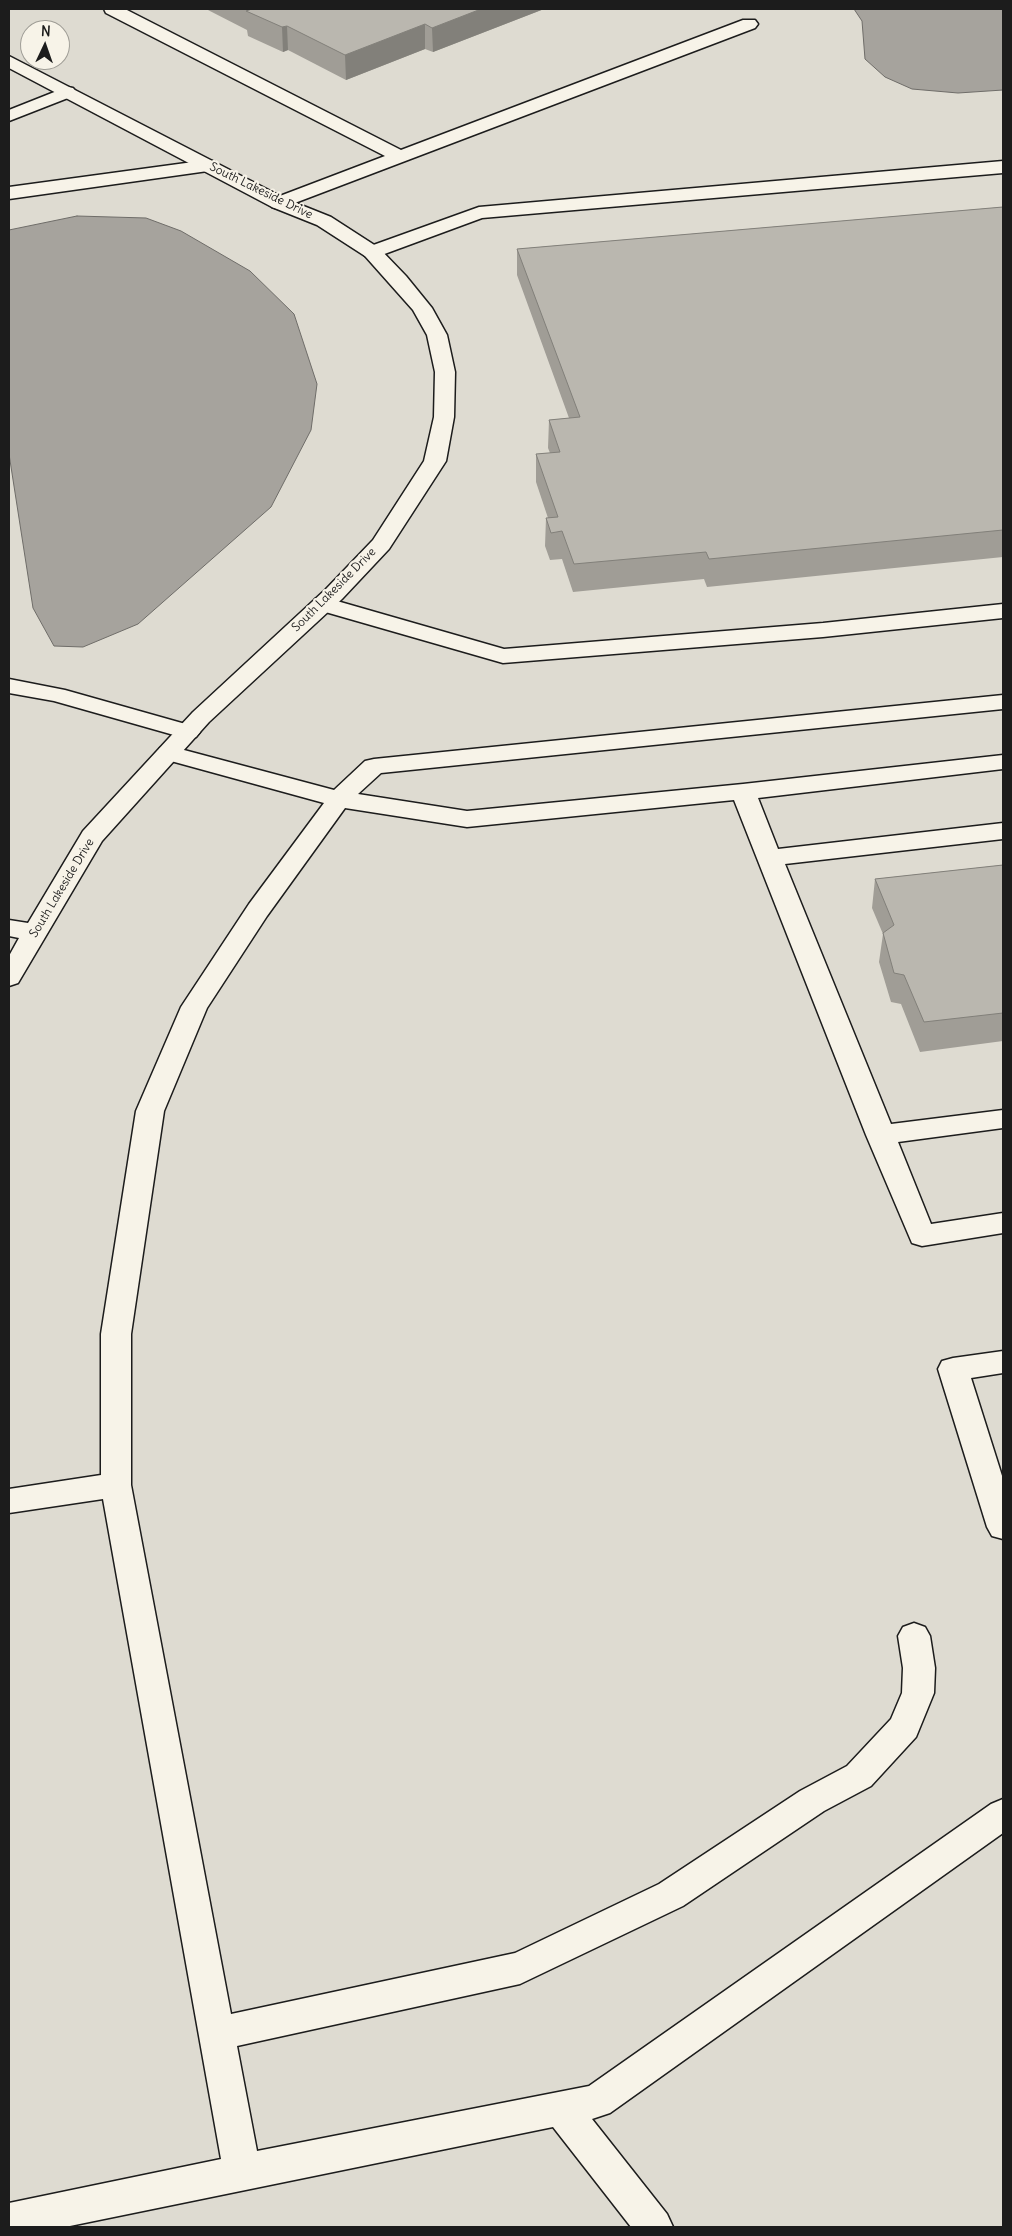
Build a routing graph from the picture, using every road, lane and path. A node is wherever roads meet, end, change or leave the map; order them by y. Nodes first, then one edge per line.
1 (112, 9) edge
2 (749, 24) dead end
3 (9, 61) edge
4 (67, 92) junction
5 (9, 116) edge
6 (398, 156) junction
7 (208, 166) junction
8 (1003, 167) edge
9 (9, 193) edge
10 (279, 203) junction
11 (372, 252) junction
12 (323, 604) junction
13 (1003, 611) edge
14 (9, 686) edge
15 (1003, 702) edge
16 (188, 732) junction
17 (169, 753) junction
18 (1003, 762) edge
19 (743, 792) junction
20 (339, 799) junction
21 (1003, 831) edge
22 (768, 858) junction
23 (9, 928) edge
24 (35, 933) junction
25 (9, 977) edge
26 (1003, 1118) edge
27 (880, 1135) junction
28 (1003, 1223) edge
29 (1003, 1362) edge
30 (116, 1485) junction
31 (9, 1502) edge
32 (1003, 1527) edge
33 (914, 1636) dead end
34 (1003, 1814) edge
35 (217, 2034) junction
36 (560, 2107) junction
37 (242, 2172) junction
38 (9, 2221) edge
39 (654, 2227) edge

1 - 6 street
2 - 6 street
3 - 4 street, South Lakeside Drive
4 - 5 street
4 - 7 street, South Lakeside Drive
6 - 10 street
7 - 9 street
7 - 10 street, South Lakeside Drive
8 - 11 street
10 - 11 street, South Lakeside Drive
11 - 12 street, South Lakeside Drive
12 - 13 street
12 - 16 street, South Lakeside Drive
14 - 16 street
15 - 20 street
16 - 17 street, South Lakeside Drive
17 - 20 street
17 - 24 street, South Lakeside Drive
18 - 19 street
19 - 20 street
19 - 22 street
20 - 30 street
21 - 22 street
22 - 27 street
23 - 24 street
24 - 25 street, South Lakeside Drive
26 - 27 street
27 - 28 street
29 - 32 street
30 - 31 street
30 - 35 street
33 - 35 street
34 - 36 street
35 - 37 street
36 - 37 street
36 - 39 street
37 - 38 street

